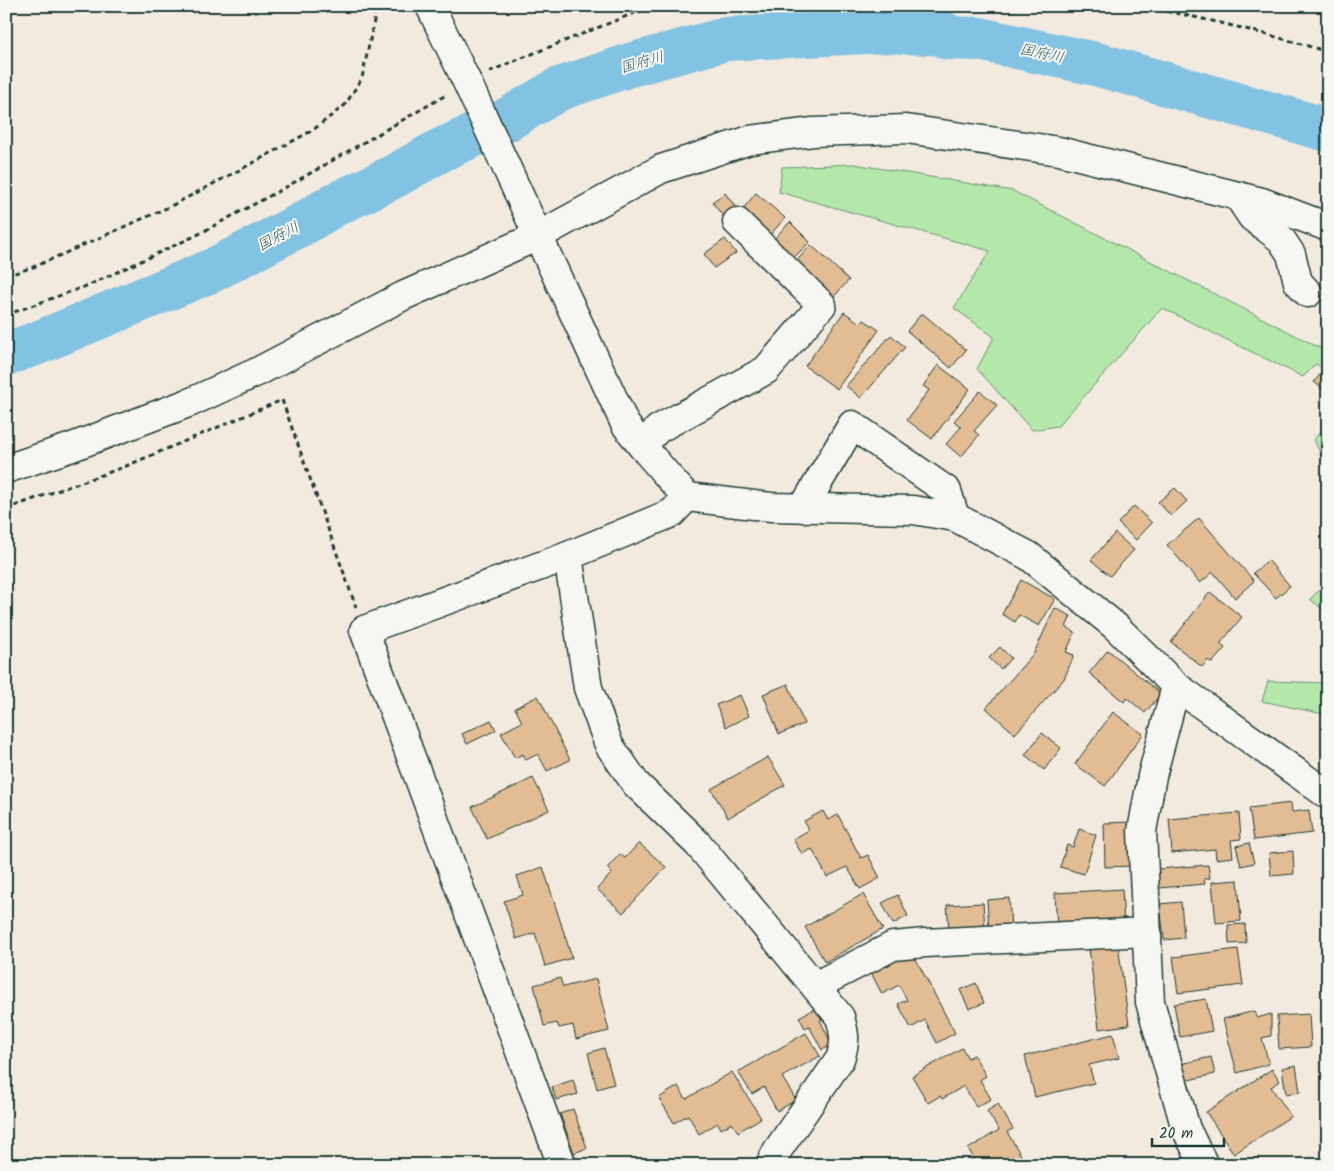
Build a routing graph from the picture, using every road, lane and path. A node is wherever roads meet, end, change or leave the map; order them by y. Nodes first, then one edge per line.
1 (374, 6) edge
2 (430, 6) edge
3 (503, 6) edge
4 (511, 6) edge
5 (658, 6) edge
6 (1140, 6) edge
7 (1328, 52) edge
8 (467, 82) junction
9 (1238, 196) junction
10 (737, 222) dead end
11 (1328, 227) edge
12 (538, 236) junction
13 (6, 276) edge
14 (1308, 293) dead end
15 (6, 315) edge
16 (642, 446) junction
17 (6, 469) edge
18 (687, 497) junction
19 (803, 508) junction
20 (6, 509) edge
21 (955, 517) junction
22 (568, 556) junction
23 (364, 630) junction
24 (1176, 686) junction
25 (1328, 795) edge
26 (1147, 932) junction
27 (815, 986) junction
28 (562, 1165) edge
29 (770, 1165) edge
30 (1204, 1165) edge

1 - 13 path
2 - 8 street
3 - 4 path
5 - 8 path
6 - 7 path
8 - 12 street
8 - 15 path
9 - 11 street
9 - 12 street
9 - 14 street
10 - 16 street
12 - 16 street
12 - 17 street
16 - 18 street
18 - 19 street
18 - 22 street
19 - 21 street
19 - 21 street
20 - 23 path
21 - 24 street
22 - 23 street
22 - 27 street
23 - 28 street
24 - 25 street
24 - 26 street
26 - 27 street
26 - 30 street
27 - 29 street

